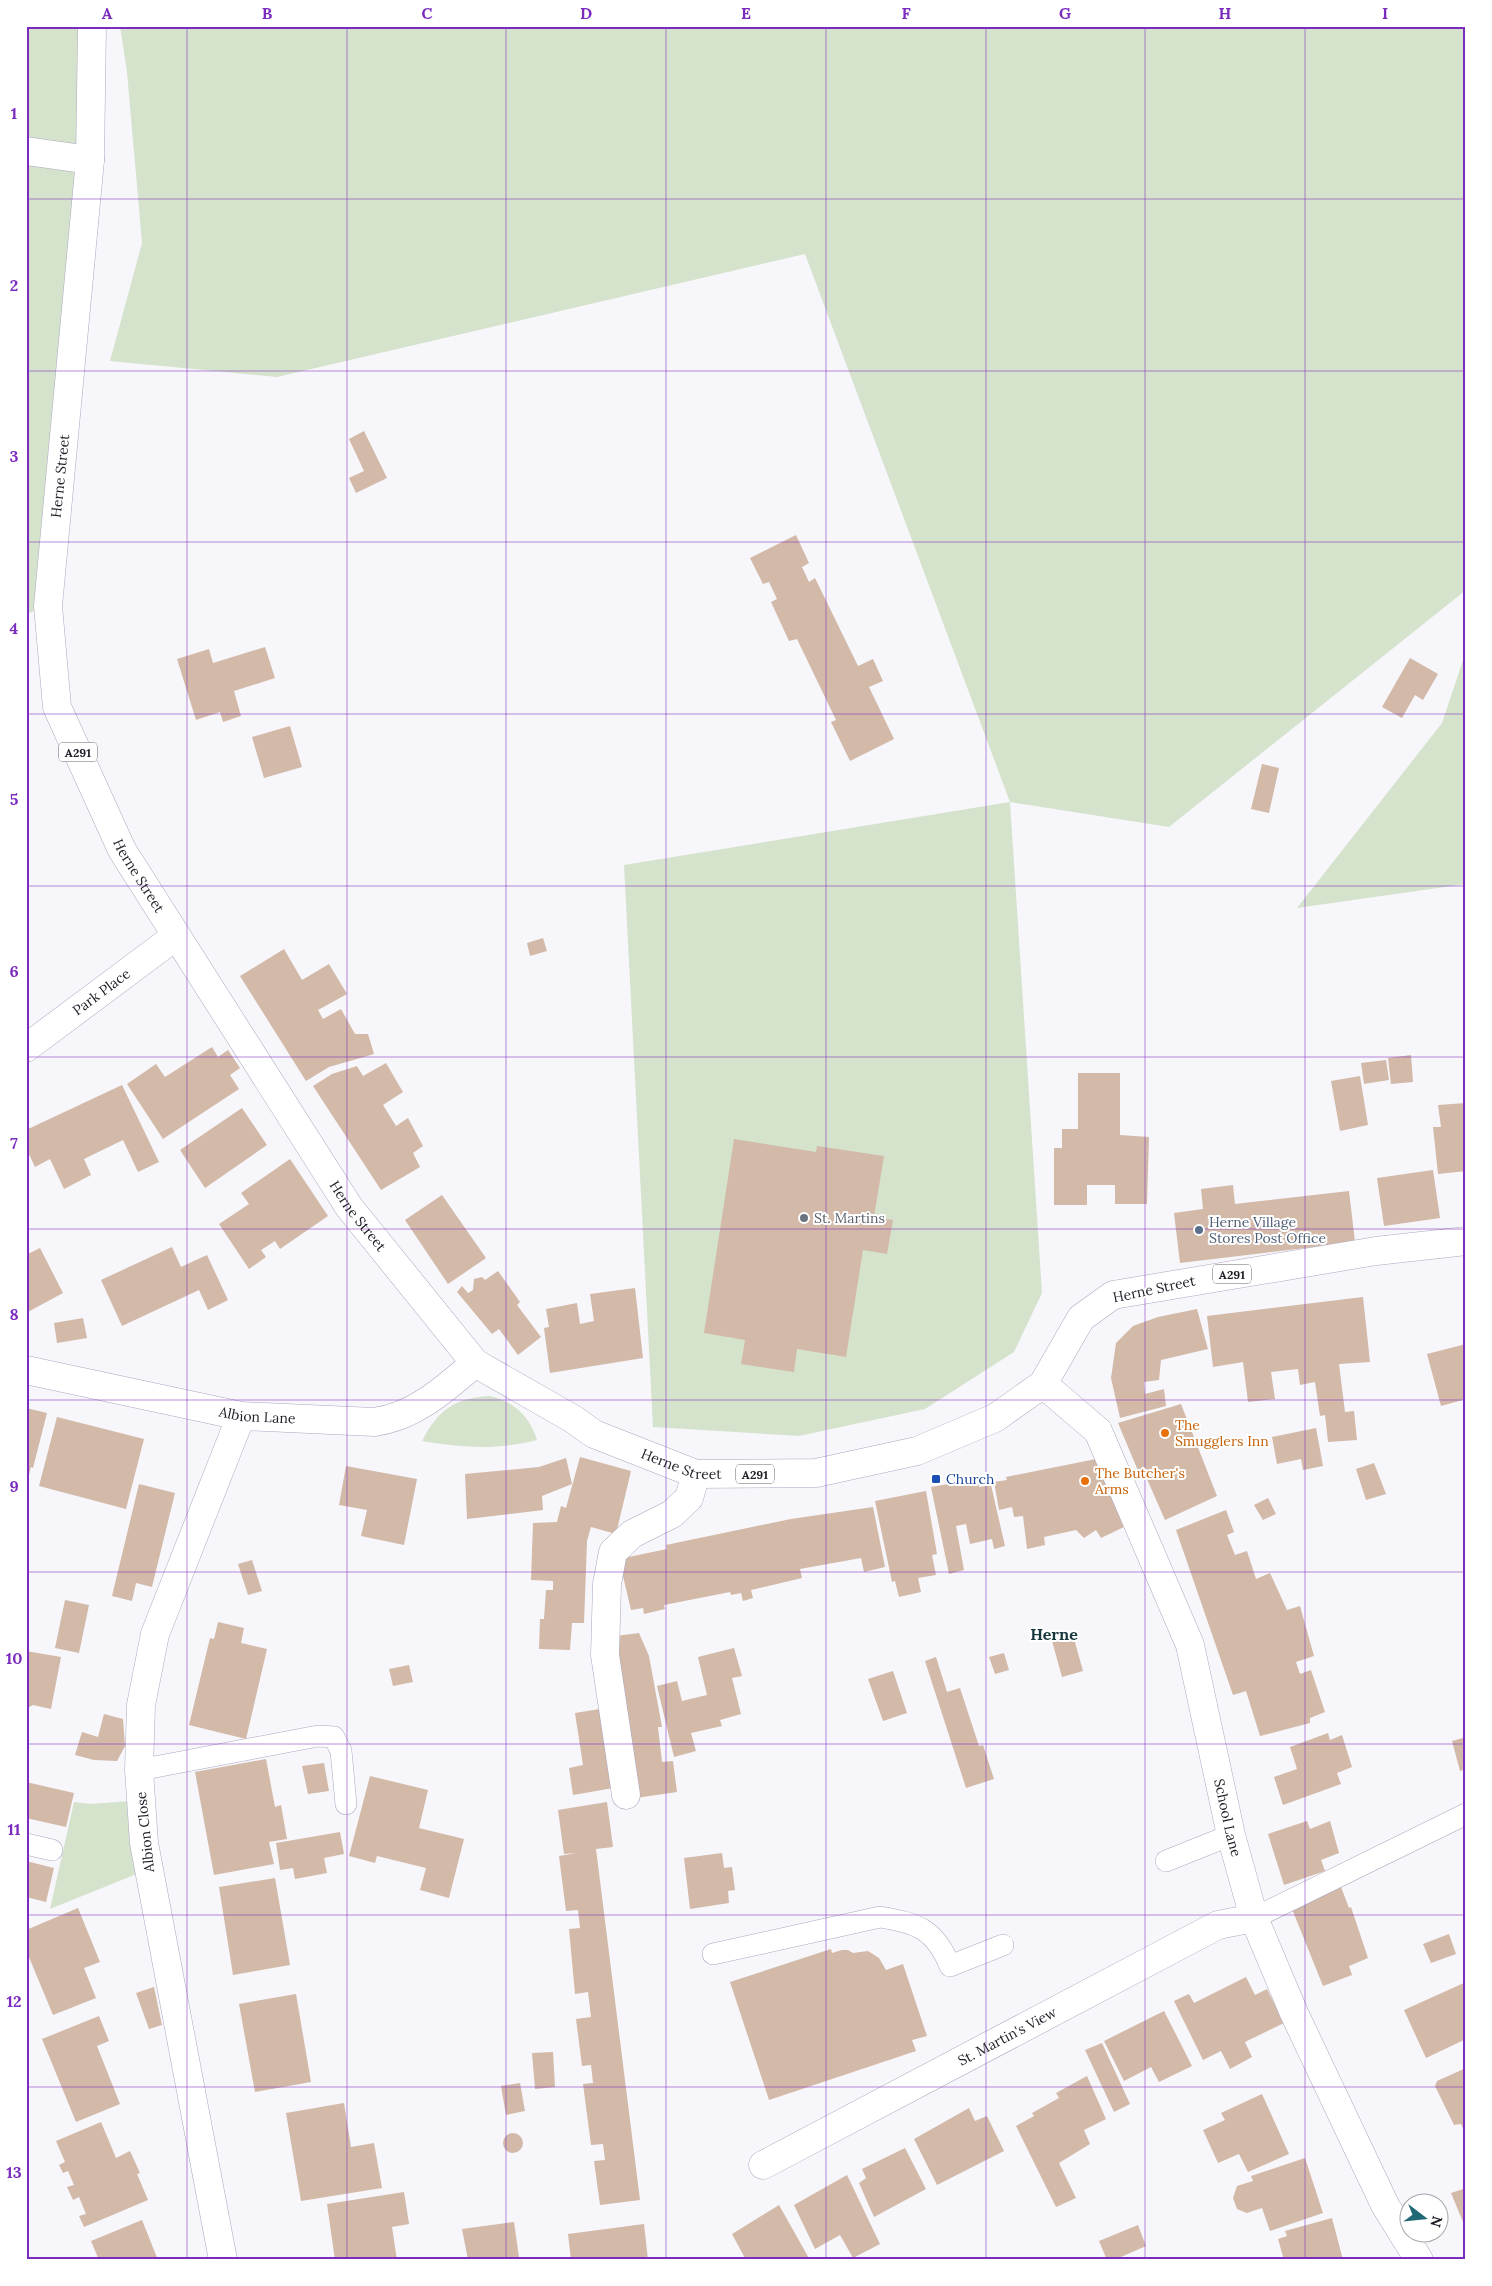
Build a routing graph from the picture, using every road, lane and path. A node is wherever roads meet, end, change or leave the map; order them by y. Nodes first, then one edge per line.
1 (92, 26) edge
2 (26, 151) edge
3 (90, 160) junction
4 (176, 936) junction
5 (26, 1048) edge
6 (1466, 1241) edge
7 (475, 1364) junction
8 (26, 1370) edge
9 (1043, 1384) junction
10 (241, 1416) junction
11 (696, 1474) junction
12 (139, 1770) junction
13 (626, 1795) dead end
14 (346, 1804) dead end
15 (1466, 1814) edge
16 (1231, 1835) junction
17 (26, 1844) edge
18 (52, 1850) dead end
19 (1166, 1861) dead end
20 (1254, 1918) junction
21 (1003, 1946) dead end
22 (713, 1954) dead end
23 (763, 2165) dead end
24 (223, 2260) edge
25 (1419, 2260) edge

1 - 3 street, Herne Street / A291
2 - 3 street
3 - 4 street, Herne Street / A291
4 - 5 street, Park Place
4 - 7 street, Herne Street / A291
6 - 9 street, Herne Street / A291
7 - 10 street, Albion Lane
7 - 11 street, Herne Street / A291
8 - 10 street, Albion Lane
9 - 11 street, Herne Street / A291
9 - 16 street, School Lane
10 - 12 street, Albion Close
11 - 13 street
12 - 14 lane
12 - 24 street, Albion Close
15 - 20 lane
16 - 19 lane
16 - 20 street, School Lane
17 - 18 lane
20 - 23 street, St. Martin's View
20 - 25 street, School Lane
21 - 22 lane

